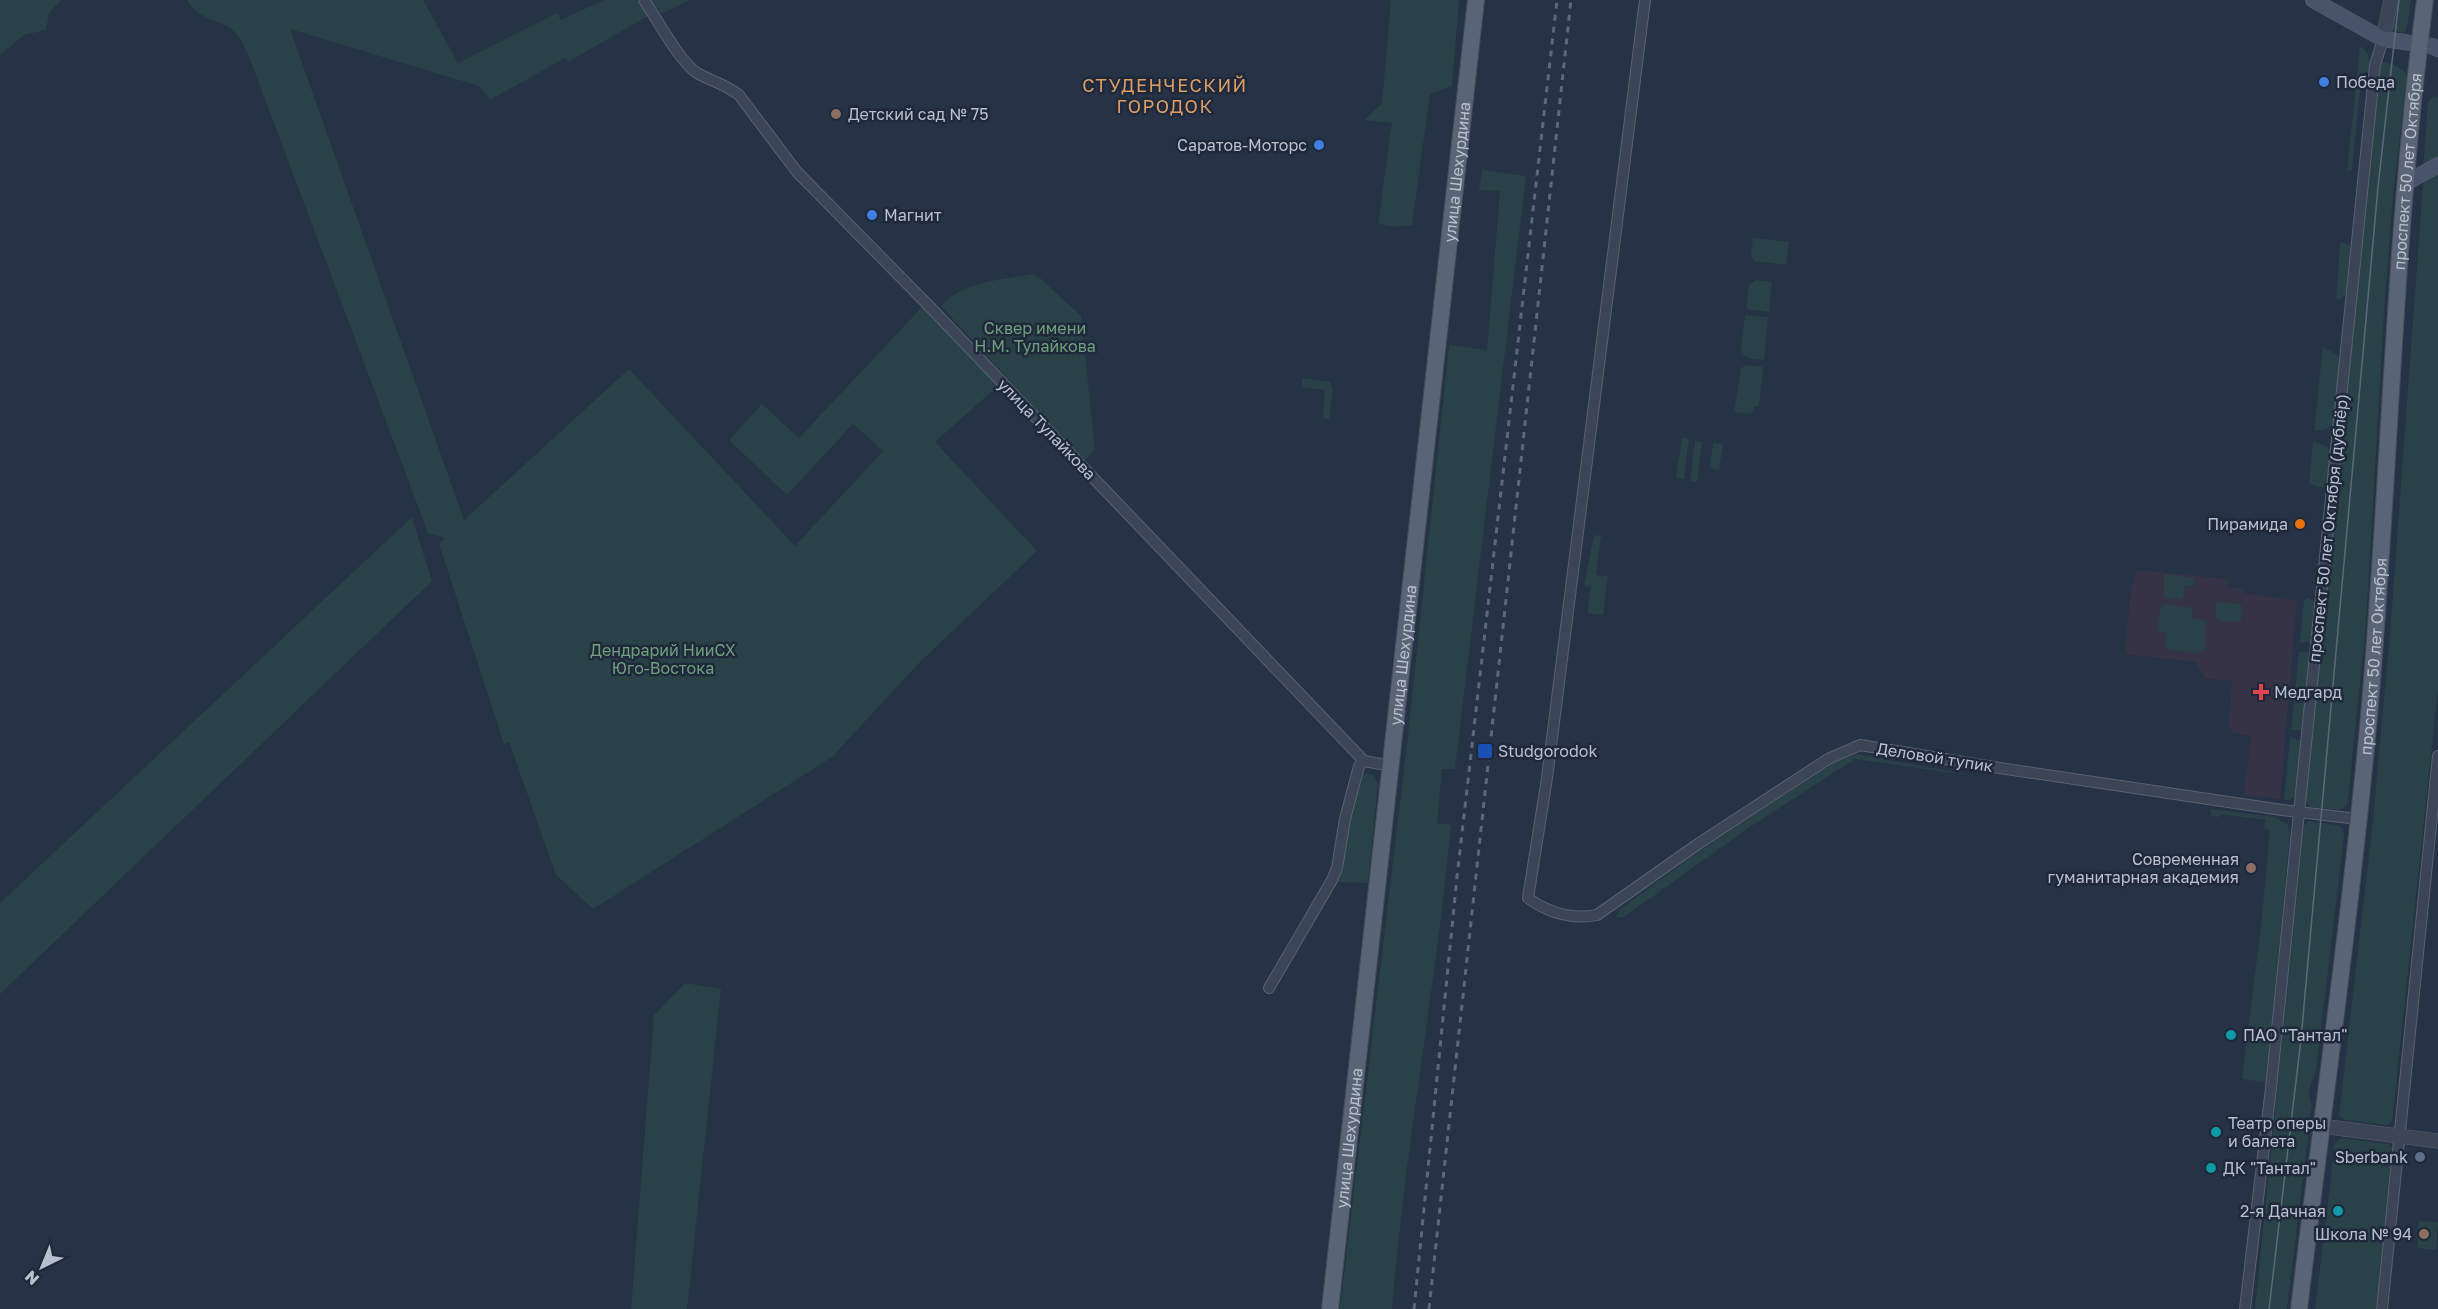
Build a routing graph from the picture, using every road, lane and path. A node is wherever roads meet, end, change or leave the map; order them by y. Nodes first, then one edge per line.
1 (644, 0) edge
2 (1476, 0) edge
3 (1645, 0) edge
4 (2313, 0) edge
5 (2391, 0) edge
6 (2425, 0) edge
7 (2383, 39) junction
8 (2419, 45) junction
9 (2438, 50) edge
10 (2438, 165) edge
11 (2406, 183) junction
12 (2438, 756) edge
13 (1364, 761) junction
14 (1391, 766) junction
15 (2299, 812) junction
16 (2358, 819) junction
17 (1269, 988) dead end
18 (2321, 1126) junction
19 (2399, 1136) junction
20 (2438, 1141) edge
21 (1330, 1309) edge
22 (2245, 1309) edge
23 (2299, 1309) edge
24 (2382, 1309) edge

1 - 13 street, улица Тулайкова
2 - 14 main road, улица Шехурдина
3 - 15 street, Деловой тупик
4 - 7 main road
5 - 7 street, проспект 50 лет Октября (дублёр)
6 - 8 main road, проспект 50 лет Октября
7 - 8 main road
7 - 15 street, проспект 50 лет Октября (дублёр)
8 - 9 main road
8 - 11 main road, проспект 50 лет Октября
10 - 11 main road
11 - 16 main road, проспект 50 лет Октября
12 - 19 street
13 - 14 street
13 - 17 street
14 - 21 main road, улица Шехурдина
15 - 16 street, Деловой тупик
15 - 22 street, проспект 50 лет Октября (дублёр)
16 - 18 main road, проспект 50 лет Октября
18 - 19 street
18 - 23 main road, проспект 50 лет Октября
19 - 20 street
19 - 24 street

